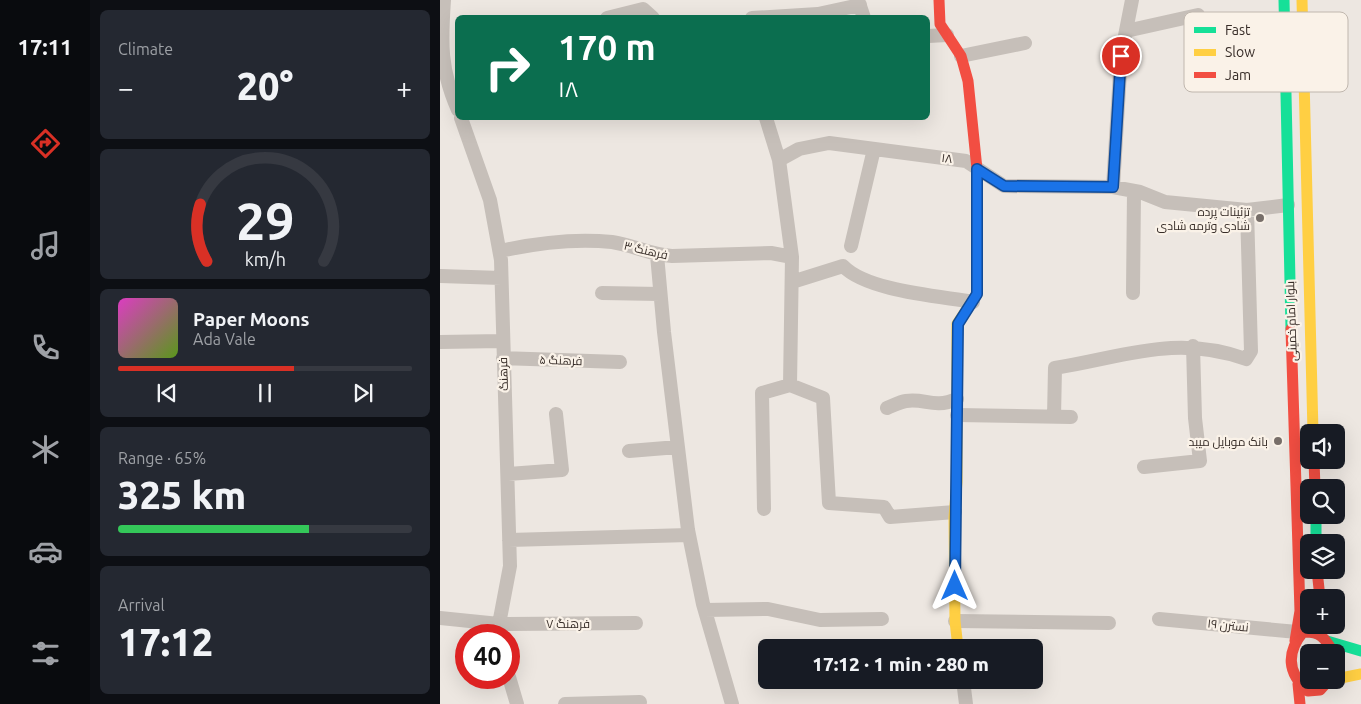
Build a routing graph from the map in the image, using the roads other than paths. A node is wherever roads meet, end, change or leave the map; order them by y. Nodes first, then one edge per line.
1 (444, 0) edge
2 (939, 0) edge
3 (1132, 0) edge
4 (861, 8) edge
5 (619, 15) edge
6 (650, 15) edge
7 (802, 15) edge
8 (1184, 18) edge
9 (1126, 31) junction
10 (946, 35) junction
11 (930, 36) edge
12 (1025, 43) dead end
13 (961, 56) junction
14 (1286, 92) edge
15 (1305, 92) edge
16 (454, 94) edge
17 (462, 120) edge
18 (767, 120) edge
19 (874, 149) junction
20 (779, 160) junction
21 (977, 169) junction
22 (1113, 187) junction
23 (1134, 191) junction
24 (1288, 205) junction
25 (1247, 210) junction
26 (850, 246) dead end
27 (500, 251) junction
28 (657, 255) junction
29 (792, 257) junction
30 (440, 276) edge
31 (502, 278) junction
32 (792, 282) junction
33 (602, 293) dead end
34 (1132, 293) dead end
35 (660, 294) junction
36 (973, 302) junction
37 (502, 341) junction
38 (440, 342) edge
39 (1193, 346) junction
40 (503, 358) junction
41 (620, 362) dead end
42 (790, 385) junction
43 (957, 399) junction
44 (887, 408) dead end
45 (556, 414) dead end
46 (957, 415) junction
47 (1054, 417) junction
48 (1071, 417) dead end
49 (1314, 424) edge
50 (678, 447) junction
51 (629, 451) dead end
52 (1144, 467) dead end
53 (508, 474) junction
54 (764, 509) dead end
55 (955, 512) junction
56 (688, 535) junction
57 (509, 540) junction
58 (705, 610) junction
59 (440, 618) edge
60 (1159, 618) dead end
61 (882, 620) dead end
62 (955, 621) junction
63 (636, 623) dead end
64 (1109, 623) dead end
65 (473, 624) edge
66 (501, 624) edge
67 (520, 628) edge
68 (1325, 634) edge
69 (1296, 637) junction
70 (957, 639) edge
71 (1326, 639) junction
72 (1328, 644) edge
73 (1361, 651) edge
74 (1361, 674) edge
75 (1345, 678) edge
76 (1298, 684) joint
77 (513, 689) edge
78 (964, 689) edge
79 (1305, 689) edge
80 (1321, 689) edge
81 (1330, 689) edge
82 (640, 702) dead end
83 (517, 704) edge
84 (565, 704) edge
85 (732, 704) edge
86 (966, 704) edge
87 (1300, 704) edge
88 (1327, 704) edge

1 - 16 street
2 - 10 main road
3 - 9 street
4 - 7 street
5 - 6 street
8 - 9 street
9 - 22 street
10 - 11 street
10 - 13 main road
12 - 13 street
13 - 21 main road
14 - 24 main road, بلوار امام خمینی
15 - 49 main road, بلوار امام خمینی
17 - 27 street, فرهنگ
18 - 20 street
19 - 20 street, ۱۸
19 - 21 street, ۱۸
19 - 26 street
20 - 29 street
21 - 22 street, ۱۸
21 - 36 main road
22 - 23 street, ۱۸
23 - 25 street, ۱۸
23 - 34 street
24 - 25 street, ۱۸
24 - 69 main road, بلوار امام خمینی
25 - 39 street
27 - 28 street, فرهنگ ۳
27 - 31 street, فرهنگ
28 - 29 street, فرهنگ ۳
28 - 35 street
29 - 32 street
30 - 31 street
31 - 37 street, فرهنگ
32 - 36 street
32 - 42 street
33 - 35 street
35 - 50 street
36 - 43 main road
37 - 38 street
37 - 40 street, فرهنگ
39 - 47 street
39 - 52 street
40 - 41 street, فرهنگ ۵
40 - 53 street, فرهنگ
42 - 54 street
42 - 55 street
43 - 44 street
43 - 46 main road
45 - 53 street
46 - 47 street
46 - 55 main road
47 - 48 street
50 - 51 street
50 - 56 street
53 - 57 street, فرهنگ
55 - 62 main road
56 - 57 street
56 - 58 street
57 - 66 street, فرهنگ
58 - 61 street
58 - 85 street
59 - 65 street, فرهنگ ۷
60 - 69 street, نسترن ۱۹
62 - 64 street
62 - 70 main road
63 - 67 street, فرهنگ ۷
68 - 71 main road
69 - 71 main road
69 - 76 main road, بلوار امام خمینی
71 - 72 main road
71 - 73 main road
74 - 75 main road
76 - 87 main road
77 - 83 street
78 - 86 street
79 - 80 main road
81 - 88 main road
82 - 84 street

